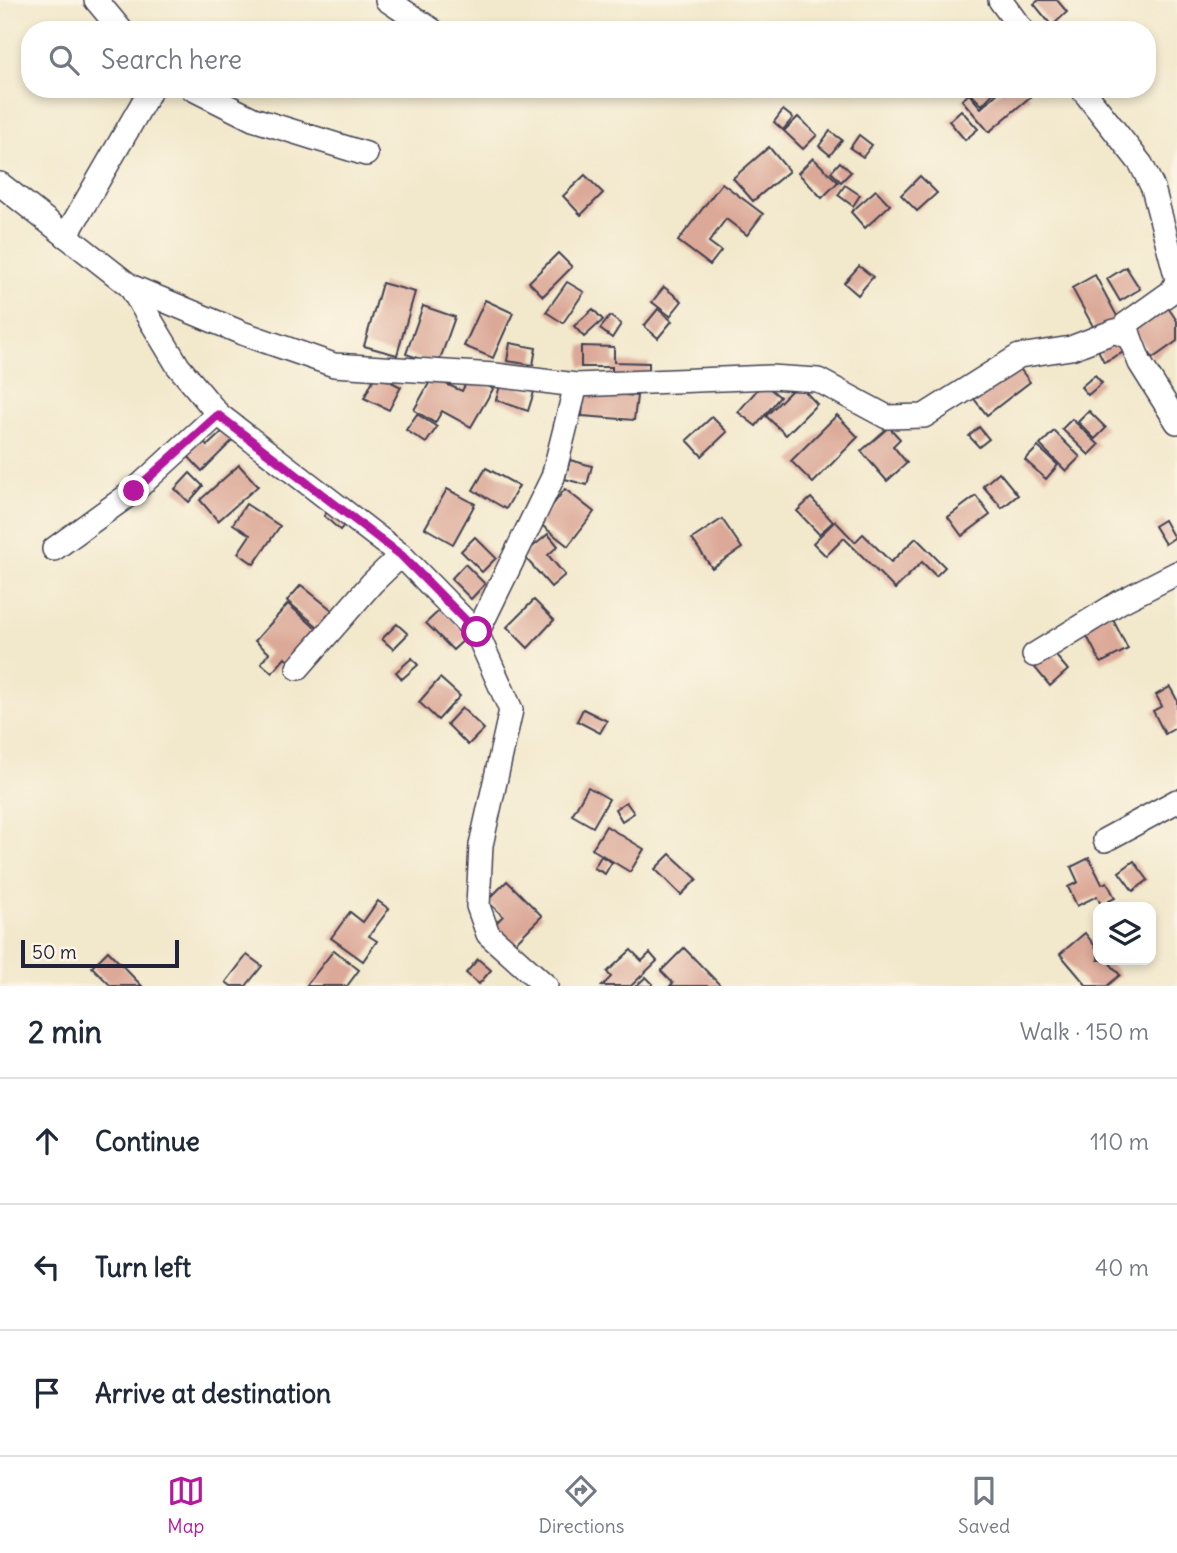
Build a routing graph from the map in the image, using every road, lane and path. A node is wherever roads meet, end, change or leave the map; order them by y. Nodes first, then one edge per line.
1 (96, 0) edge
2 (387, 0) edge
3 (1000, 0) edge
4 (114, 21) edge
5 (418, 21) edge
6 (1015, 21) edge
7 (146, 98) edge
8 (211, 98) edge
9 (1089, 98) edge
10 (366, 154) dead end
11 (0, 184) edge
12 (66, 236) junction
13 (1177, 280) edge
14 (130, 286) junction
15 (1130, 338) junction
16 (576, 385) junction
17 (218, 415) junction
18 (1177, 422) edge
19 (54, 549) dead end
20 (401, 555) junction
21 (1177, 573) edge
22 (477, 632) junction
23 (1034, 655) dead end
24 (299, 668) dead end
25 (1177, 802) edge
26 (1105, 840) dead end
27 (546, 986) edge

1 - 4 street
2 - 5 street
3 - 6 street
7 - 12 street
8 - 10 street
9 - 13 street
11 - 12 street
12 - 14 street
13 - 15 street
14 - 16 street
14 - 17 street
15 - 16 street
15 - 18 street
16 - 22 street
17 - 19 street
17 - 20 street
20 - 22 street
20 - 24 street
21 - 23 street
22 - 27 street
25 - 26 street

